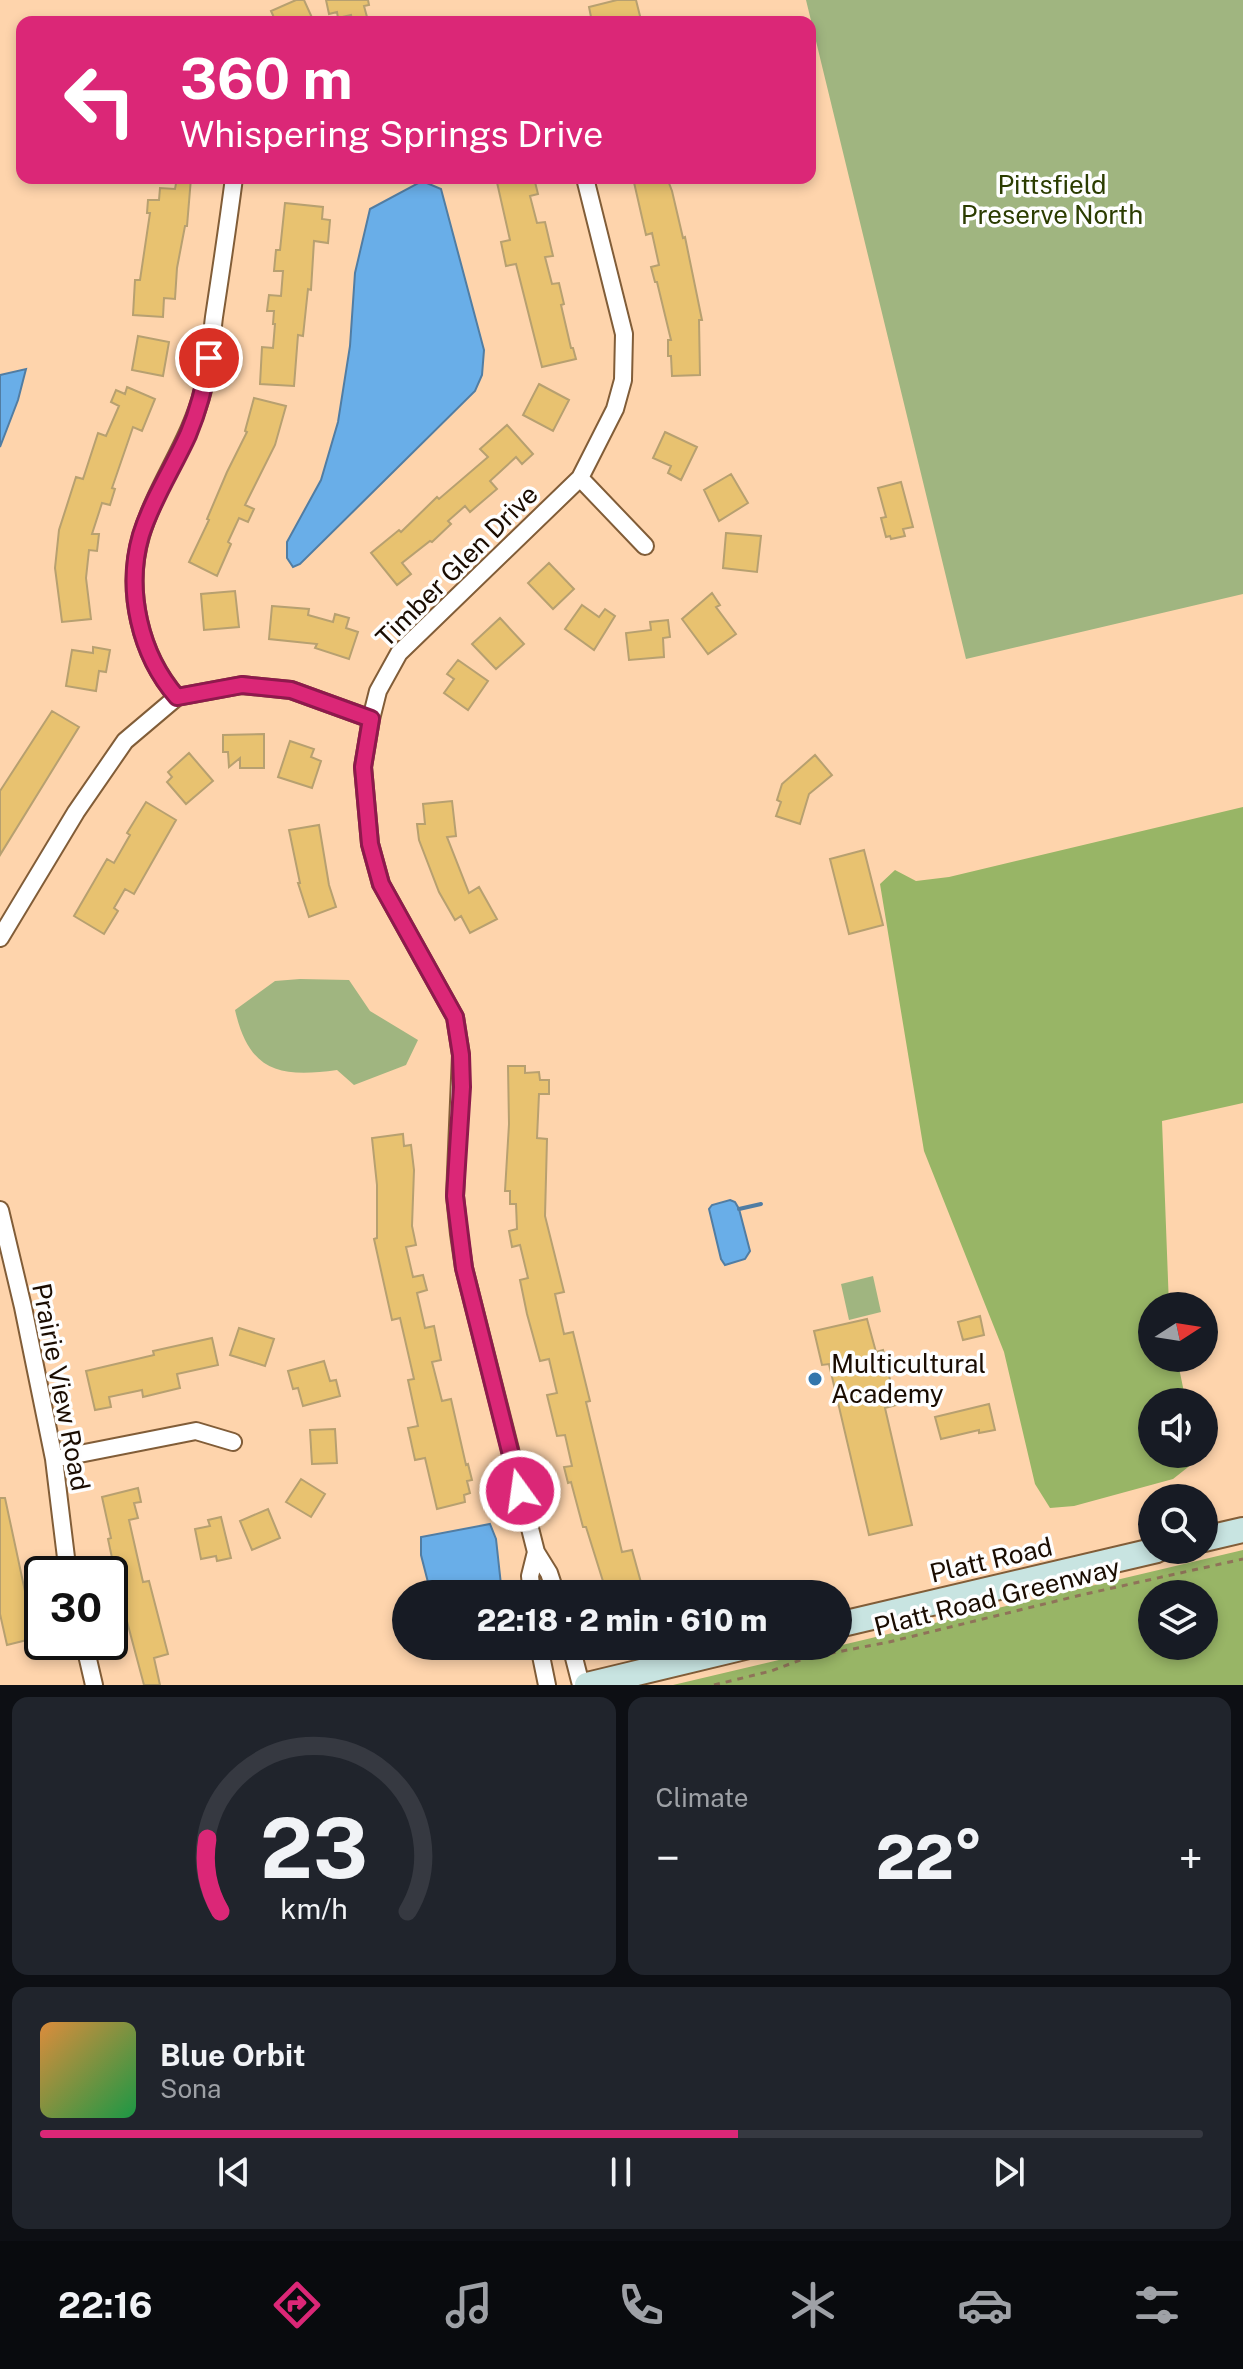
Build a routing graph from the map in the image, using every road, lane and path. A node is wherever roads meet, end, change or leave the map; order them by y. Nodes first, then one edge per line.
1 (233, 184) edge
2 (586, 184) edge
3 (580, 478) junction
4 (645, 546) dead end
5 (177, 697) junction
6 (371, 719) junction
7 (0, 938) edge
8 (0, 1210) edge
9 (233, 1442) dead end
10 (54, 1459) junction
11 (1243, 1530) edge
12 (1218, 1536) edge
13 (536, 1552) junction
14 (1138, 1554) edge
15 (66, 1556) edge
16 (1243, 1559) edge
17 (530, 1580) edge
18 (551, 1580) edge
19 (852, 1622) edge
20 (88, 1660) edge
21 (542, 1660) edge
22 (575, 1660) edge
23 (691, 1660) edge
24 (94, 1685) edge
25 (547, 1685) edge
26 (581, 1685) edge
27 (587, 1685) edge
28 (714, 1685) edge

1 - 5 street
2 - 3 street, Timber Glen Drive
3 - 4 street
3 - 6 street, Timber Glen Drive
5 - 6 street
5 - 7 street
6 - 13 street, Timber Glen Drive
8 - 10 street, Prairie View Road
9 - 10 street
10 - 15 street, Prairie View Road
11 - 12 main road
13 - 17 street, Timber Glen Drive
13 - 18 street, Timber Glen Drive
14 - 19 main road, Platt Road
16 - 28 path, Platt Road Greenway
20 - 24 street
21 - 25 street
22 - 26 street
23 - 27 main road

